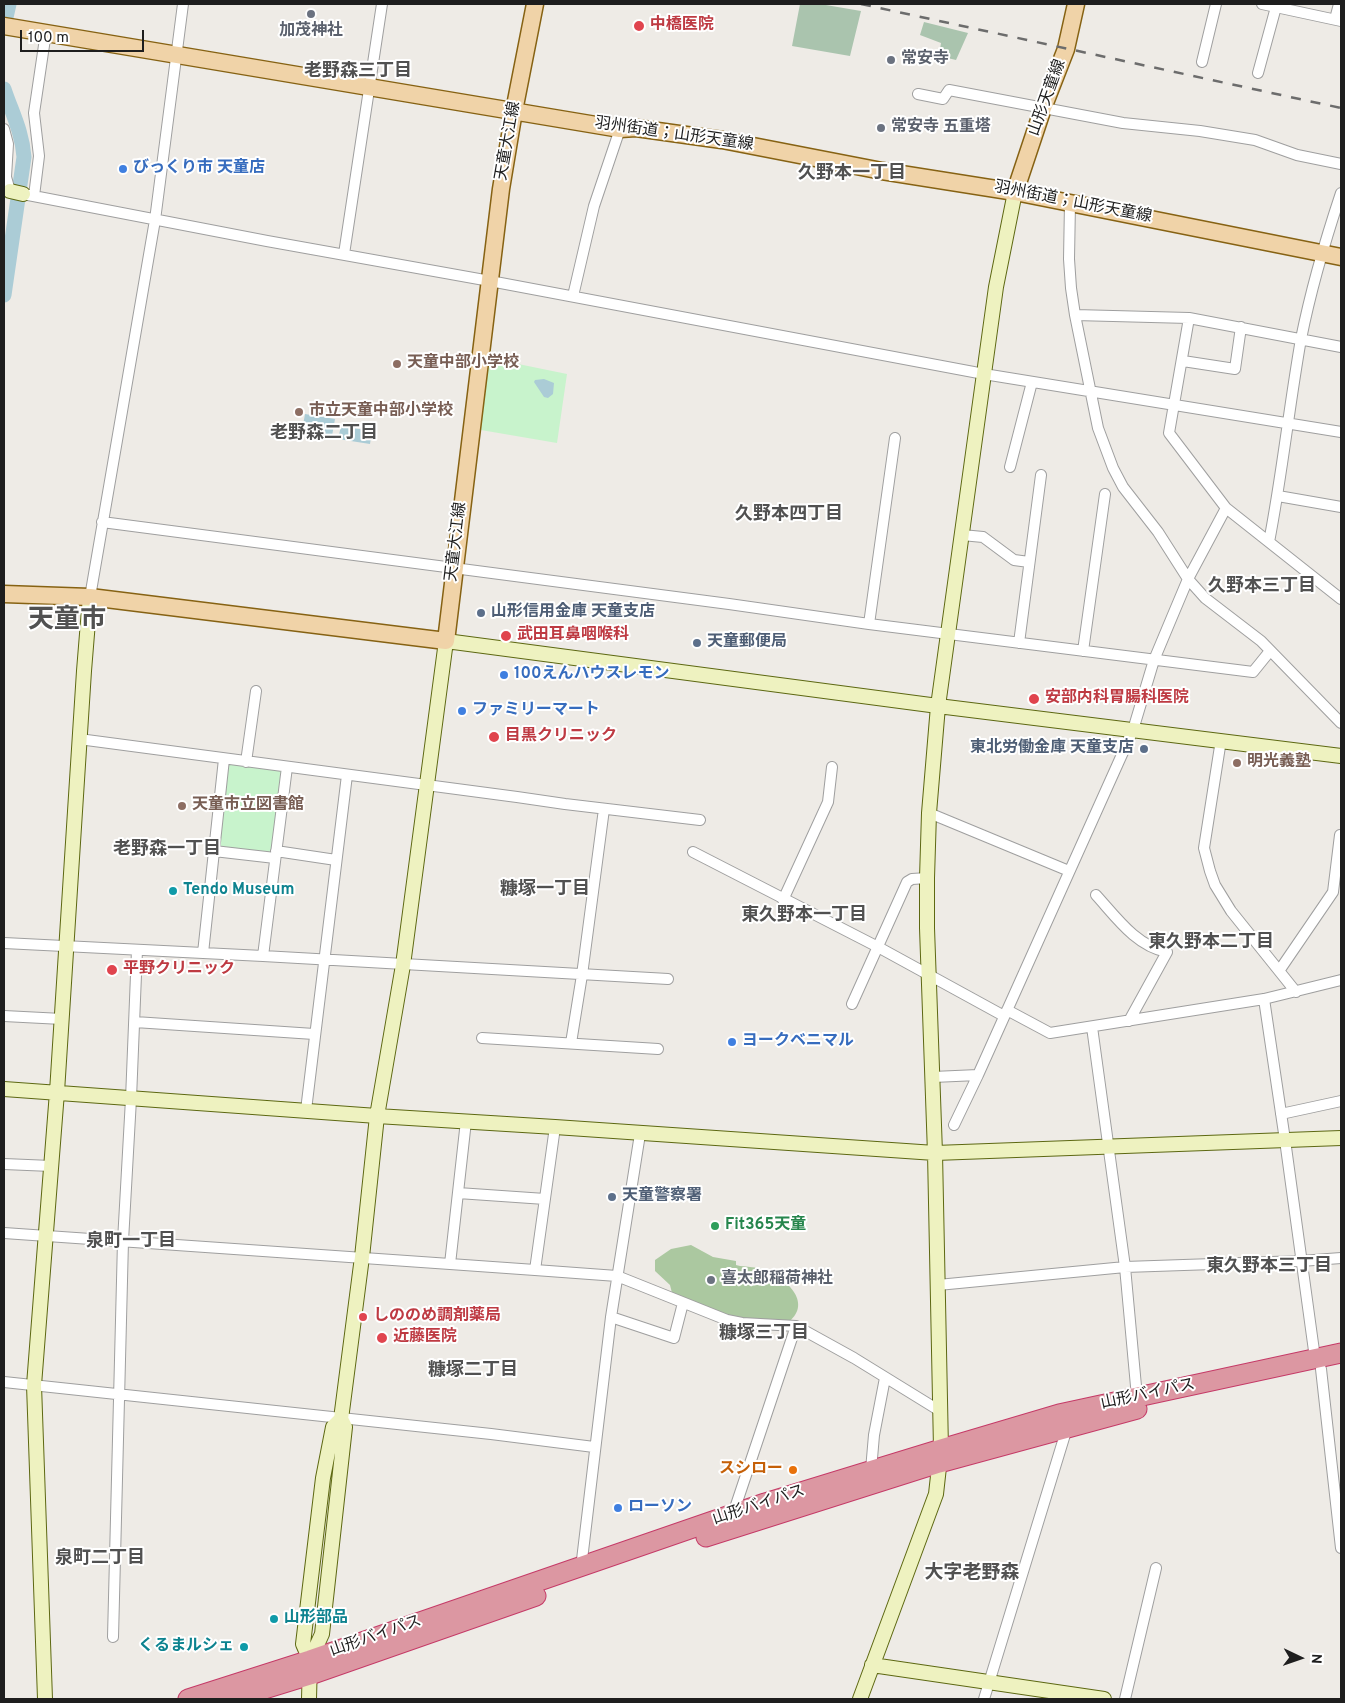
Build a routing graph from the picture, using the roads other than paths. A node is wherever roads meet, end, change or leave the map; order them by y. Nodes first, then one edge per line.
1 (183, 4) edge
2 (382, 4) edge
3 (535, 4) edge
4 (1076, 4) edge
5 (1216, 4) edge
6 (1262, 4) edge
7 (1339, 4) edge
8 (1281, 6) edge
9 (1338, 20) edge
10 (7, 26) edge
11 (46, 32) junction
12 (176, 55) junction
13 (1202, 62) dead end
14 (1258, 74) dead end
15 (370, 87) junction
16 (918, 94) dead end
17 (1043, 108) junction
18 (514, 111) junction
19 (4, 129) edge
20 (620, 129) junction
21 (1341, 164) edge
22 (1015, 192) junction
23 (18, 193) edge
24 (1341, 193) edge
25 (1070, 203) junction
26 (155, 220) junction
27 (1321, 253) junction
28 (344, 254) junction
29 (1341, 257) edge
30 (490, 281) junction
31 (573, 296) junction
32 (1075, 315) junction
33 (1188, 318) junction
34 (1241, 327) junction
35 (1302, 339) junction
36 (1341, 347) edge
37 (1183, 361) junction
38 (984, 374) junction
39 (1032, 382) junction
40 (1091, 392) junction
41 (1174, 406) junction
42 (1288, 424) junction
43 (1341, 432) edge
44 (894, 438) dead end
45 (1010, 467) dead end
46 (1041, 475) dead end
47 (1104, 494) dead end
48 (1278, 496) junction
49 (1341, 507) edge
50 (1226, 508) junction
51 (102, 522) junction
52 (962, 535) junction
53 (1269, 542) junction
54 (1029, 562) junction
55 (454, 568) junction
56 (1188, 579) junction
57 (4, 594) edge
58 (90, 596) junction
59 (1341, 598) edge
60 (870, 624) junction
61 (949, 633) junction
62 (446, 641) junction
63 (1019, 643) junction
64 (1083, 651) junction
65 (1270, 651) junction
66 (1154, 660) junction
67 (256, 691) dead end
68 (938, 706) junction
69 (1341, 723) edge
70 (1133, 730) junction
71 (80, 739) junction
72 (1221, 740) junction
73 (1341, 756) edge
74 (224, 759) junction
75 (246, 762) junction
76 (287, 767) junction
77 (832, 767) dead end
78 (347, 775) junction
79 (426, 785) junction
80 (604, 809) junction
81 (929, 814) junction
82 (700, 820) dead end
83 (1340, 834) dead end
84 (214, 850) junction
85 (693, 852) dead end
86 (276, 855) junction
87 (336, 860) junction
88 (1069, 871) junction
89 (926, 878) junction
90 (1096, 895) dead end
91 (783, 900) junction
92 (4, 944) edge
93 (66, 947) junction
94 (878, 947) junction
95 (137, 950) junction
96 (203, 953) junction
97 (263, 956) junction
98 (324, 960) junction
99 (402, 965) junction
100 (1279, 971) junction
101 (582, 975) junction
102 (929, 975) junction
103 (668, 980) dead end
104 (1341, 980) edge
105 (1296, 992) junction
106 (1264, 999) junction
107 (852, 1004) dead end
108 (1006, 1013) junction
109 (4, 1016) edge
110 (62, 1019) junction
111 (1129, 1021) junction
112 (135, 1022) junction
113 (1092, 1027) junction
114 (314, 1034) junction
115 (482, 1038) dead end
116 (571, 1043) junction
117 (658, 1049) dead end
118 (978, 1075) junction
119 (933, 1077) junction
120 (4, 1089) edge
121 (57, 1092) junction
122 (131, 1098) junction
123 (1341, 1101) edge
124 (306, 1110) junction
125 (1281, 1114) junction
126 (377, 1116) junction
127 (466, 1121) junction
128 (954, 1125) dead end
129 (555, 1126) junction
130 (640, 1134) junction
131 (1341, 1138) edge
132 (1285, 1140) junction
133 (1107, 1146) junction
134 (935, 1153) junction
135 (4, 1164) edge
136 (51, 1166) junction
137 (458, 1193) junction
138 (544, 1199) junction
139 (4, 1233) edge
140 (46, 1236) junction
141 (123, 1241) junction
142 (362, 1257) junction
143 (1341, 1258) edge
144 (1301, 1261) junction
145 (450, 1264) junction
146 (1125, 1267) junction
147 (535, 1270) junction
148 (617, 1276) junction
149 (938, 1284) junction
150 (683, 1303) junction
151 (611, 1317) junction
152 (796, 1326) junction
153 (1341, 1353) edge
154 (1318, 1364) junction
155 (1341, 1366) edge
156 (885, 1378) junction
157 (4, 1382) edge
158 (34, 1385) junction
159 (120, 1394) junction
160 (1138, 1397) junction
161 (940, 1411) junction
162 (340, 1419) junction
163 (1067, 1428) junction
164 (594, 1447) junction
165 (940, 1456) junction
166 (872, 1470) junction
167 (1339, 1500) edge
168 (733, 1514) junction
169 (1341, 1548) edge
170 (581, 1568) junction
171 (1156, 1568) dead end
172 (113, 1638) dead end
173 (872, 1665) junction
174 (310, 1667) junction
175 (989, 1682) junction
176 (45, 1699) edge
177 (188, 1699) edge
178 (232, 1699) edge
179 (309, 1699) edge
180 (860, 1699) edge
181 (984, 1699) edge
182 (1104, 1699) edge
183 (1125, 1699) edge

1 - 12 street
2 - 15 street
3 - 18 main road, 天童大江線
4 - 17 main road, 山形天童線
5 - 13 street
6 - 8 street
7 - 9 street
8 - 9 street
8 - 14 street
10 - 11 main road, 羽州街道；山形天童線
11 - 12 main road, 羽州街道；山形天童線
11 - 23 street
12 - 15 main road, 羽州街道；山形天童線
12 - 26 street
15 - 18 main road, 羽州街道；山形天童線
15 - 28 street
16 - 17 street
17 - 21 street
17 - 22 main road, 山形天童線
18 - 20 main road, 羽州街道；山形天童線
18 - 30 main road, 天童大江線
19 - 23 street
20 - 22 main road, 羽州街道；山形天童線
20 - 31 street
22 - 25 main road, 羽州街道；山形天童線
22 - 38 street
23 - 26 street
24 - 27 street
25 - 27 main road, 羽州街道；山形天童線
25 - 32 street
26 - 28 street
26 - 51 street
27 - 29 main road, 羽州街道；山形天童線
27 - 35 street
28 - 30 street
30 - 31 street
30 - 55 main road, 天童大江線
31 - 38 street
32 - 33 street
32 - 40 street
33 - 34 street
33 - 37 street
34 - 35 street
34 - 37 street
35 - 36 street
35 - 42 street
37 - 41 street
38 - 39 street
38 - 52 street
39 - 40 street
39 - 45 street
40 - 41 street
40 - 56 street
41 - 42 street
41 - 50 street
42 - 43 street
42 - 48 street
44 - 60 street
46 - 54 street
47 - 64 street
48 - 49 street
48 - 53 street
50 - 53 street
50 - 56 street
51 - 55 street
51 - 58 street
52 - 54 street
52 - 61 street
53 - 59 street
54 - 63 street
55 - 60 street
55 - 62 main road, 天童大江線
56 - 65 street
56 - 66 street
57 - 58 main road
58 - 62 main road
58 - 71 street
60 - 61 street
61 - 63 street
61 - 68 street
62 - 68 street
62 - 79 street
63 - 64 street
64 - 66 street
65 - 66 street
65 - 69 street
66 - 70 street
67 - 75 street
68 - 70 street
68 - 81 street
70 - 72 street
70 - 88 street
71 - 74 street
71 - 93 street
72 - 73 street
72 - 100 street
74 - 75 street
74 - 84 street
75 - 76 street
76 - 78 street
76 - 86 street
77 - 91 street
78 - 79 street
78 - 87 street
79 - 80 street
79 - 99 street
80 - 82 street
80 - 101 street
81 - 88 street
81 - 89 street
83 - 100 street
84 - 86 street
84 - 96 street
85 - 91 street
86 - 87 street
86 - 97 street
87 - 98 street
88 - 108 street
89 - 94 street
89 - 102 street
90 - 111 street
91 - 94 street
92 - 93 street
93 - 95 street
93 - 110 street
94 - 102 street
94 - 107 street
95 - 96 street
95 - 112 street
96 - 97 street
97 - 98 street
98 - 99 street
98 - 114 street
99 - 101 street
99 - 126 street
100 - 105 street
101 - 103 street
101 - 116 street
102 - 108 street
102 - 119 street
104 - 105 street
105 - 106 street
106 - 111 street
106 - 125 street
108 - 113 street
108 - 118 street
109 - 110 street
110 - 121 street
111 - 113 street
112 - 114 street
112 - 122 street
113 - 133 street
114 - 124 street
115 - 116 street
116 - 117 street
118 - 119 street
118 - 128 street
119 - 134 street
120 - 121 street
121 - 122 street
121 - 136 street
122 - 124 street
122 - 141 street
123 - 125 street
124 - 126 street
125 - 132 street
126 - 127 street
126 - 142 street
127 - 129 street
127 - 137 street
129 - 130 street
129 - 138 street
130 - 134 street
130 - 148 street
131 - 132 street
132 - 133 street
132 - 144 street
133 - 134 street
133 - 146 street
134 - 149 street
135 - 136 street
136 - 140 street
137 - 138 street
137 - 145 street
138 - 147 street
139 - 140 street
140 - 141 street
140 - 158 street
141 - 142 street
141 - 159 street
142 - 145 street
142 - 162 street
143 - 144 street
144 - 146 street
144 - 154 street
145 - 147 street
146 - 149 street
146 - 160 street
147 - 148 street
148 - 150 street
148 - 151 street
149 - 161 street
150 - 151 street
150 - 152 street
151 - 164 street
152 - 156 street
152 - 168 street
153 - 154 highway, 山形バイパス
154 - 155 highway, 山形バイパス
154 - 160 highway, 山形バイパス
154 - 163 highway, 山形バイパス
154 - 167 street
156 - 161 street
156 - 166 street
157 - 158 street
158 - 159 street
158 - 176 street
159 - 162 street
159 - 172 street
160 - 165 highway, 山形バイパス
161 - 165 street
162 - 164 street
162 - 174 street
163 - 165 highway, 山形バイパス
163 - 175 street
164 - 170 street
165 - 166 highway, 山形バイパス
165 - 173 street
165 - 174 highway, 山形バイパス
166 - 168 highway, 山形バイパス
167 - 169 street
168 - 170 highway, 山形バイパス
170 - 174 highway, 山形バイパス
171 - 183 street
173 - 175 street
173 - 180 street
174 - 177 highway, 山形バイパス
174 - 178 highway, 山形バイパス
174 - 179 street
175 - 181 street
175 - 182 street

